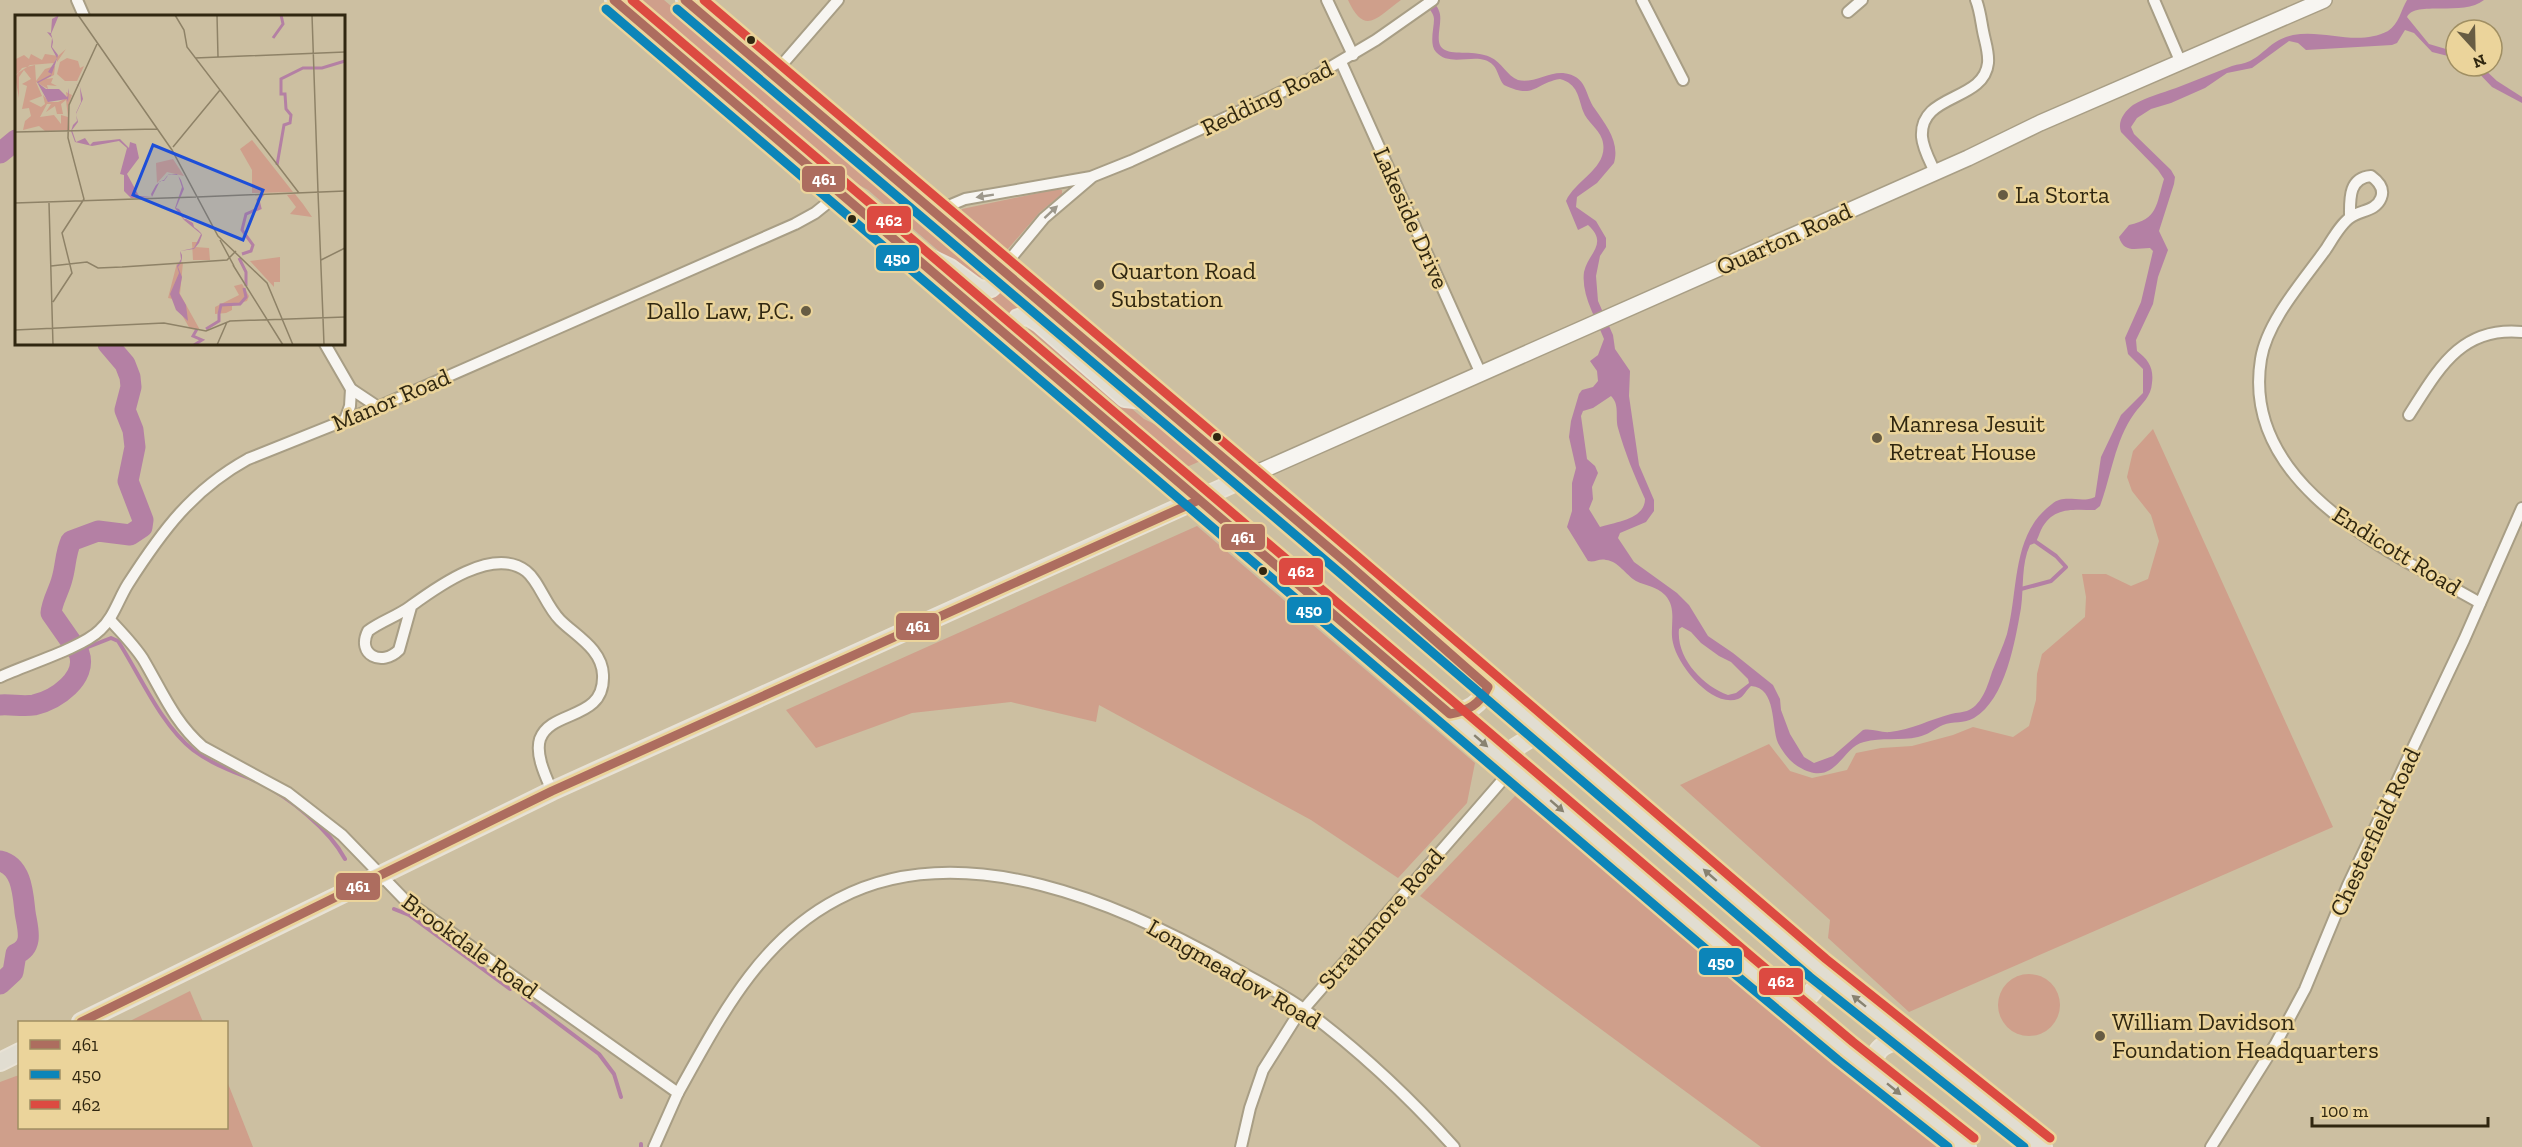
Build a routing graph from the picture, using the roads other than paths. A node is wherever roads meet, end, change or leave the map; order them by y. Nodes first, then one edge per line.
1 (77, 0) edge
2 (614, 0) edge
3 (685, 0) edge
4 (838, 0) edge
5 (1328, 0) edge
6 (1433, 0) edge
7 (1642, 0) edge
8 (1862, 0) edge
9 (1976, 0) edge
10 (2154, 0) edge
11 (2324, 0) edge
12 (1848, 12) dead end
13 (84, 15) edge
14 (1353, 55) junction
15 (1341, 62) junction
16 (2181, 63) junction
17 (774, 75) junction
18 (1683, 80) dead end
19 (1935, 172) junction
20 (1091, 177) junction
21 (840, 192) junction
22 (934, 212) junction
23 (2350, 217) dead end
24 (903, 245) junction
25 (1001, 270) junction
26 (2522, 332) edge
27 (1008, 334) junction
28 (326, 345) edge
29 (1480, 374) junction
30 (351, 389) junction
31 (1154, 401) junction
32 (378, 407) junction
33 (2409, 415) dead end
34 (345, 420) junction
35 (1245, 478) junction
36 (1199, 500) junction
37 (2522, 508) edge
38 (2480, 603) junction
39 (411, 607) junction
40 (110, 620) junction
41 (0, 677) edge
42 (1488, 687) junction
43 (1450, 714) junction
44 (1547, 737) junction
45 (1513, 768) junction
46 (552, 791) junction
47 (379, 875) junction
48 (1818, 968) junction
49 (1784, 999) junction
50 (1303, 1008) junction
51 (85, 1021) edge
52 (1904, 1038) junction
53 (18, 1053) edge
54 (0, 1062) edge
55 (1873, 1073) junction
56 (678, 1093) junction
57 (654, 1147) edge
58 (1241, 1147) edge
59 (1454, 1147) edge
60 (1967, 1147) edge
61 (2043, 1147) edge
62 (2211, 1147) edge

1 - 13 street
2 - 21 main road
3 - 17 main road
4 - 17 street
5 - 14 street
6 - 14 street, Redding Road
7 - 18 street
8 - 12 street
9 - 19 street
10 - 16 street
11 - 16 street, Quarton Road
14 - 15 street, Redding Road
15 - 20 street, Redding Road
15 - 29 street, Lakeside Drive
16 - 19 street, Quarton Road
17 - 22 main road
19 - 29 street, Quarton Road
20 -> 22 street, Redding Road
25 -> 20 street, Redding Road
21 - 24 main road
21 - 32 street, Manor Road
22 - 25 main road
23 - 38 street, Endicott Road
24 - 25 main road
24 - 27 main road
25 - 31 main road
26 - 33 street
27 - 31 main road
27 - 36 main road
28 - 30 street
29 - 35 street, Quarton Road
30 - 32 street
30 - 34 street
31 - 35 main road
32 - 34 street, Manor Road
34 - 40 street, Manor Road
35 - 36 main road
35 - 42 main road
36 - 43 main road
36 - 46 main road
37 - 38 street, Chesterfield Road
38 - 62 street, Chesterfield Road
39 - 39 street
39 - 46 street
40 - 41 street, Manor Road
40 - 47 street, Brookdale Road
42 - 43 main road
42 - 44 main road
43 -> 45 main road
44 - 45 main road
48 -> 44 main road
45 -> 49 main road
45 - 50 street, Strathmore Road
46 - 47 main road
47 - 51 main road
47 - 56 street, Brookdale Road
48 - 49 main road
52 -> 48 main road
49 - 55 main road
50 - 56 street, Longmeadow Road
50 - 58 street, Strathmore Road
50 - 59 street, Longmeadow Road
52 - 55 main road
52 - 61 main road
53 - 54 main road
55 -> 60 main road
56 - 57 street

